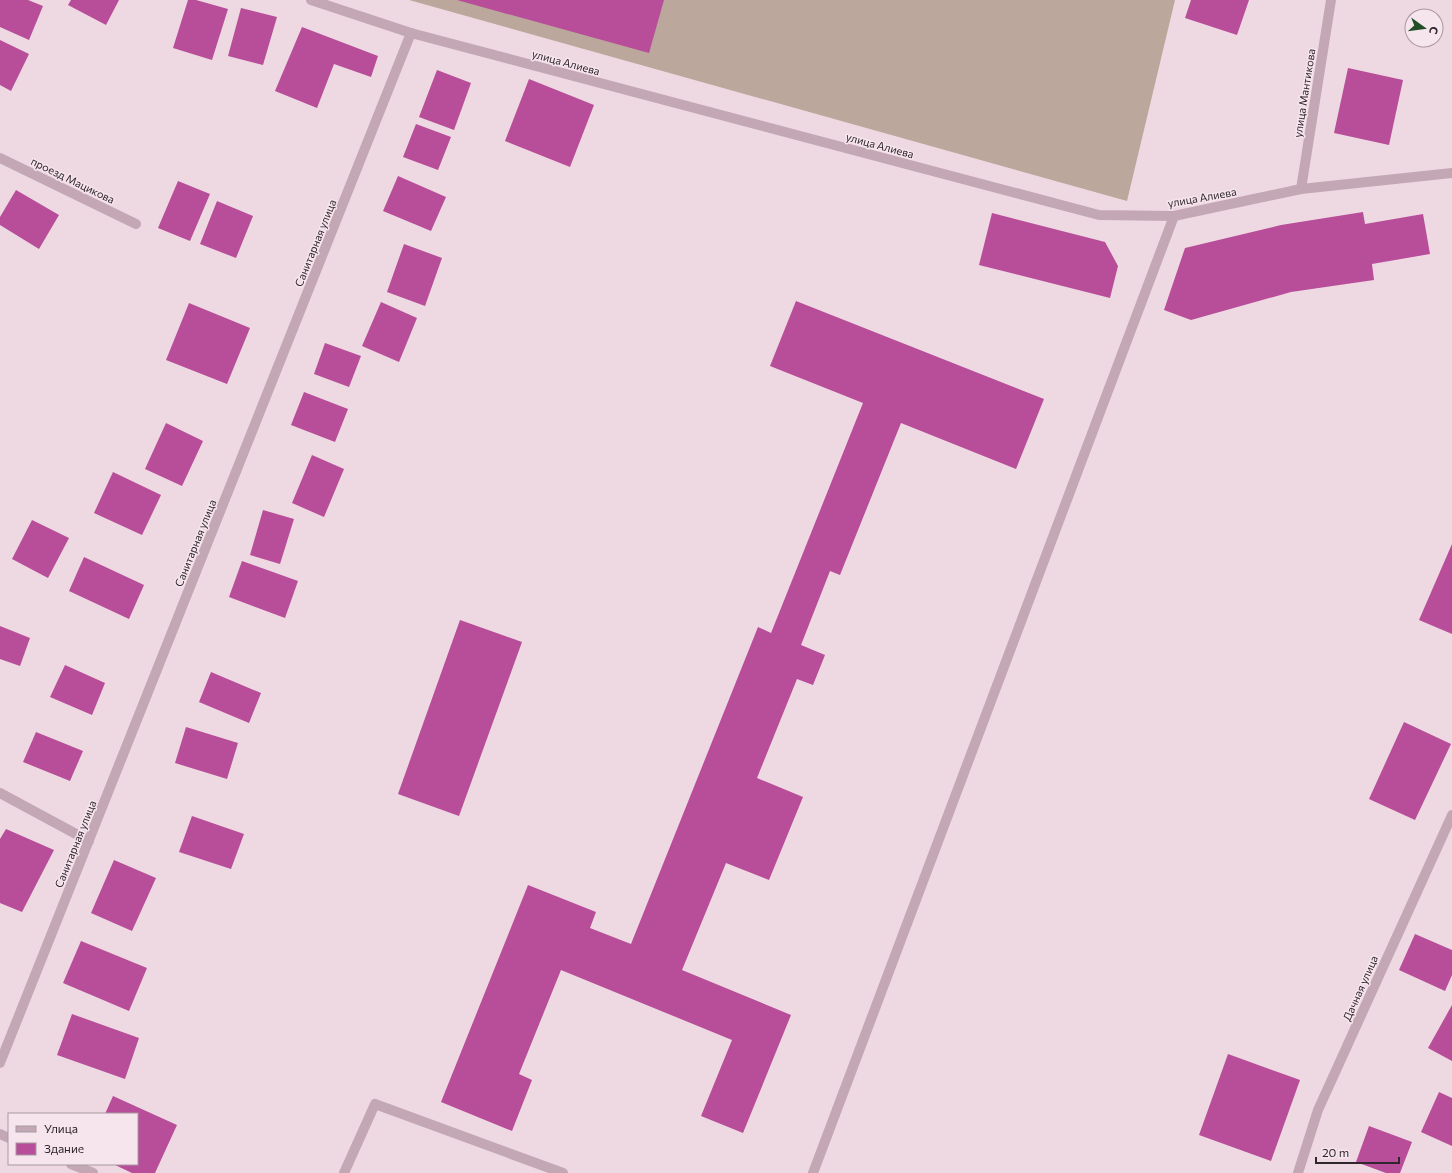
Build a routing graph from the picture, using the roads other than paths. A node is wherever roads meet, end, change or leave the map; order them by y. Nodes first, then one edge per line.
1 (311, 0) edge
2 (1332, 0) edge
3 (411, 33) junction
4 (0, 158) edge
5 (1452, 174) edge
6 (1301, 189) junction
7 (1174, 216) junction
8 (136, 224) dead end
9 (0, 793) edge
10 (1452, 815) edge
11 (89, 841) junction
12 (0, 1063) edge
13 (74, 1165) edge
14 (93, 1173) edge
15 (344, 1173) edge
16 (563, 1173) edge
17 (813, 1173) edge
18 (1298, 1173) edge

1 - 3 street, улица Алиева
2 - 6 street, улица Мантикова
3 - 7 street, улица Алиева
3 - 11 street, Санитарная улица
4 - 8 street, проезд Мацикова
5 - 6 street, улица Алиева
6 - 7 street, улица Алиева
7 - 17 street
9 - 11 street
10 - 18 street, Дачная улица
11 - 12 street, Санитарная улица
13 - 14 street
15 - 16 street

